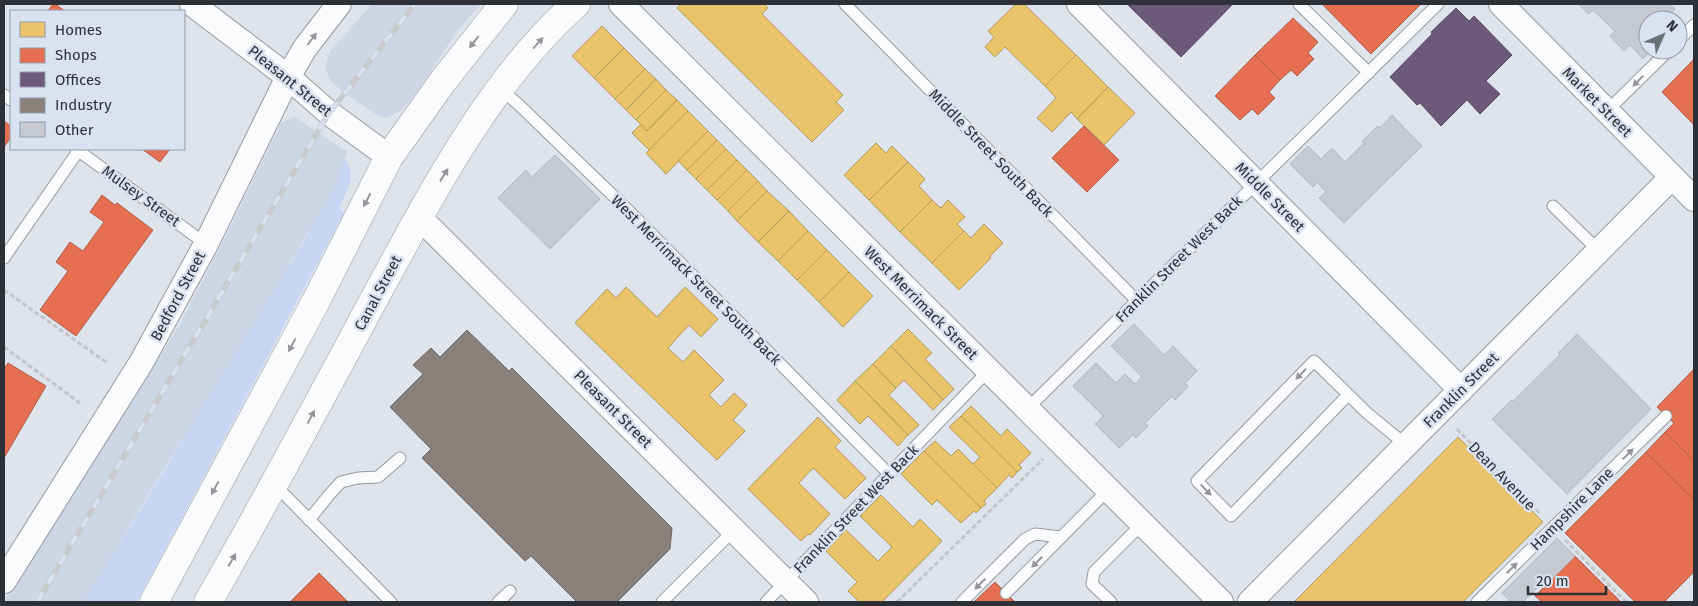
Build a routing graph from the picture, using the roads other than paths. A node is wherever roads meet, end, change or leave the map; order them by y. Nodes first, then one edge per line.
1 (192, 4) edge
2 (339, 4) edge
3 (504, 4) edge
4 (576, 4) edge
5 (622, 4) edge
6 (845, 4) edge
7 (1079, 4) edge
8 (1299, 4) edge
9 (1438, 4) edge
10 (1501, 4) edge
11 (1659, 60) edge
12 (1369, 72) junction
13 (288, 77) junction
14 (500, 89) junction
15 (1607, 111) junction
16 (78, 150) edge
17 (389, 157) junction
18 (1672, 178) junction
19 (1256, 183) junction
20 (1694, 199) edge
21 (1553, 206) dead end
22 (418, 216) junction
23 (206, 244) junction
24 (1599, 251) junction
25 (4, 258) edge
26 (1137, 301) junction
27 (989, 370) junction
28 (1461, 390) junction
29 (1348, 395) junction
30 (1028, 409) junction
31 (1666, 416) dead end
32 (1406, 445) junction
33 (400, 458) dead end
34 (889, 474) junction
35 (274, 484) junction
36 (1108, 490) junction
37 (309, 520) junction
38 (1142, 524) junction
39 (734, 530) junction
40 (1061, 537) junction
41 (4, 581) edge
42 (786, 582) junction
43 (510, 590) dead end
44 (1006, 593) dead end
45 (154, 602) edge
46 (208, 602) edge
47 (391, 602) edge
48 (498, 602) edge
49 (662, 602) edge
50 (766, 602) edge
51 (806, 602) edge
52 (962, 602) edge
53 (1111, 602) edge
54 (1221, 602) edge
55 (1250, 602) edge
56 (1477, 602) edge

1 - 13 street, Pleasant Street
13 -> 2 street, Bedford Street
3 -> 17 street
14 -> 4 street, Canal Street
5 - 27 street, West Merrimack Street
6 - 26 lane, Middle Street South Back
7 - 19 street, Middle Street
8 - 12 lane
9 - 12 lane, Franklin Street West Back
10 - 15 street, Market Street
11 -> 15 lane
12 - 19 lane, Franklin Street West Back
13 - 17 street, Pleasant Street
13 - 23 street, Bedford Street
22 -> 14 street, Canal Street
14 - 34 lane, West Merrimack Street South Back
15 - 18 street, Market Street
16 - 23 lane, Mulsey Street
16 - 25 lane
17 -> 45 street
18 - 20 street, Market Street
18 - 24 street, Franklin Street
19 - 26 lane, Franklin Street West Back
19 - 28 street, Middle Street
21 - 24 lane
35 -> 22 street, Canal Street
22 - 39 street, Pleasant Street
23 - 41 street, Bedford Street
24 - 28 street, Franklin Street
26 - 30 lane, Franklin Street West Back
27 - 30 street, West Merrimack Street
27 - 34 lane, Franklin Street West Back
28 - 32 street, Franklin Street
29 -> 29 lane
29 - 32 lane
30 - 36 street, West Merrimack Street
56 -> 31 lane, Hampshire Lane
32 - 55 street, Franklin Street
33 - 37 lane
34 - 42 lane, Franklin Street West Back
35 - 37 lane
46 -> 35 street, Canal Street
36 - 38 street, West Merrimack Street
36 - 40 lane
37 - 47 lane
38 - 53 lane
38 - 54 street, West Merrimack Street
39 - 42 street, Pleasant Street
39 - 49 lane
40 -> 44 lane
40 -> 52 lane
42 - 50 lane, Franklin Street West Back
42 - 51 street, Pleasant Street
43 - 48 lane

